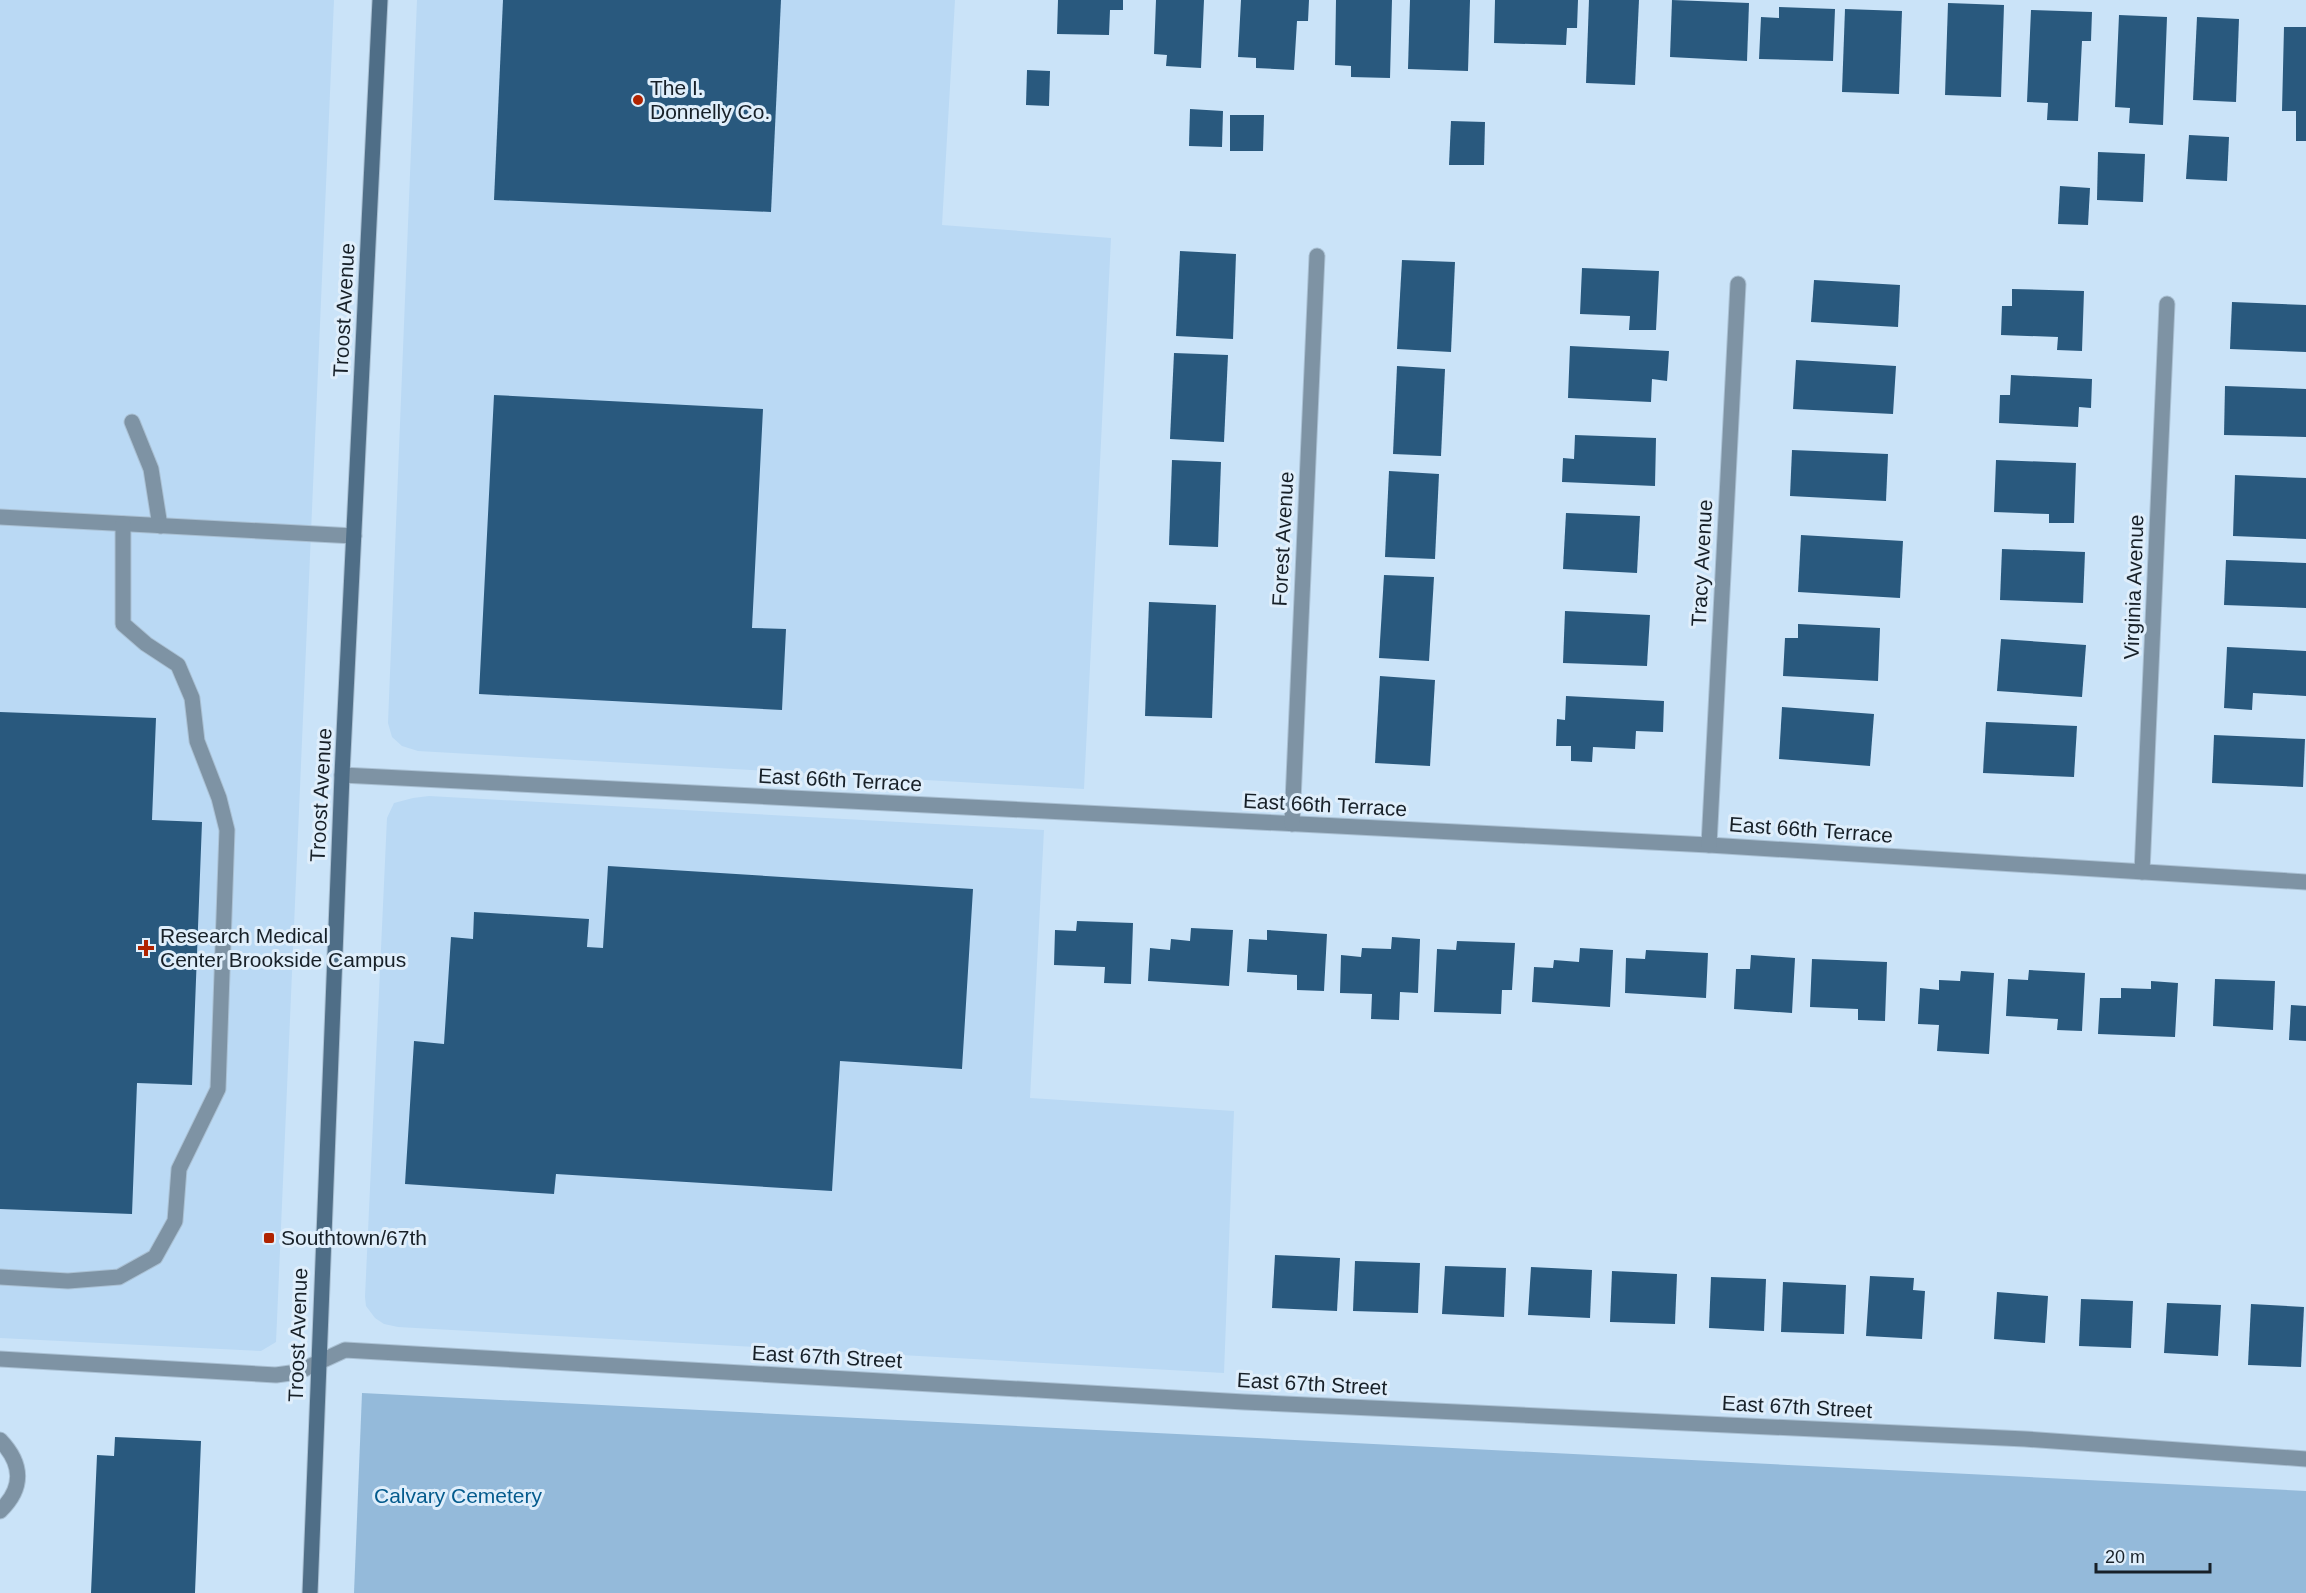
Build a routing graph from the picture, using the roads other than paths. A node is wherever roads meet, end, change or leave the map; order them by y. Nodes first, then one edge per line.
1 (380, 0) edge
2 (1317, 256) dead end
3 (1738, 284) dead end
4 (2167, 304) dead end
5 (132, 423) dead end
6 (0, 518) edge
7 (123, 524) junction
8 (160, 526) junction
9 (354, 536) junction
10 (342, 775) junction
11 (1292, 824) junction
12 (1709, 845) junction
13 (2142, 872) junction
14 (2306, 882) edge
15 (0, 1277) edge
16 (0, 1359) edge
17 (318, 1362) junction
18 (0, 1440) edge
19 (2306, 1459) edge
20 (0, 1511) edge
21 (310, 1593) edge

1 - 9 main road, Troost Avenue
2 - 11 street, Forest Avenue
3 - 12 street, Tracy Avenue
4 - 13 street, Virginia Avenue
5 - 8 street
6 - 7 street
7 - 8 street
7 - 15 street
8 - 9 street
9 - 10 main road, Troost Avenue
10 - 11 street, East 66th Terrace
10 - 17 main road, Troost Avenue
11 - 12 street, East 66th Terrace
12 - 13 street, East 66th Terrace
13 - 14 street, East 66th Terrace
16 - 17 street, East 67th Street
17 - 19 street, East 67th Street
17 - 21 main road, Troost Avenue
18 - 20 street

